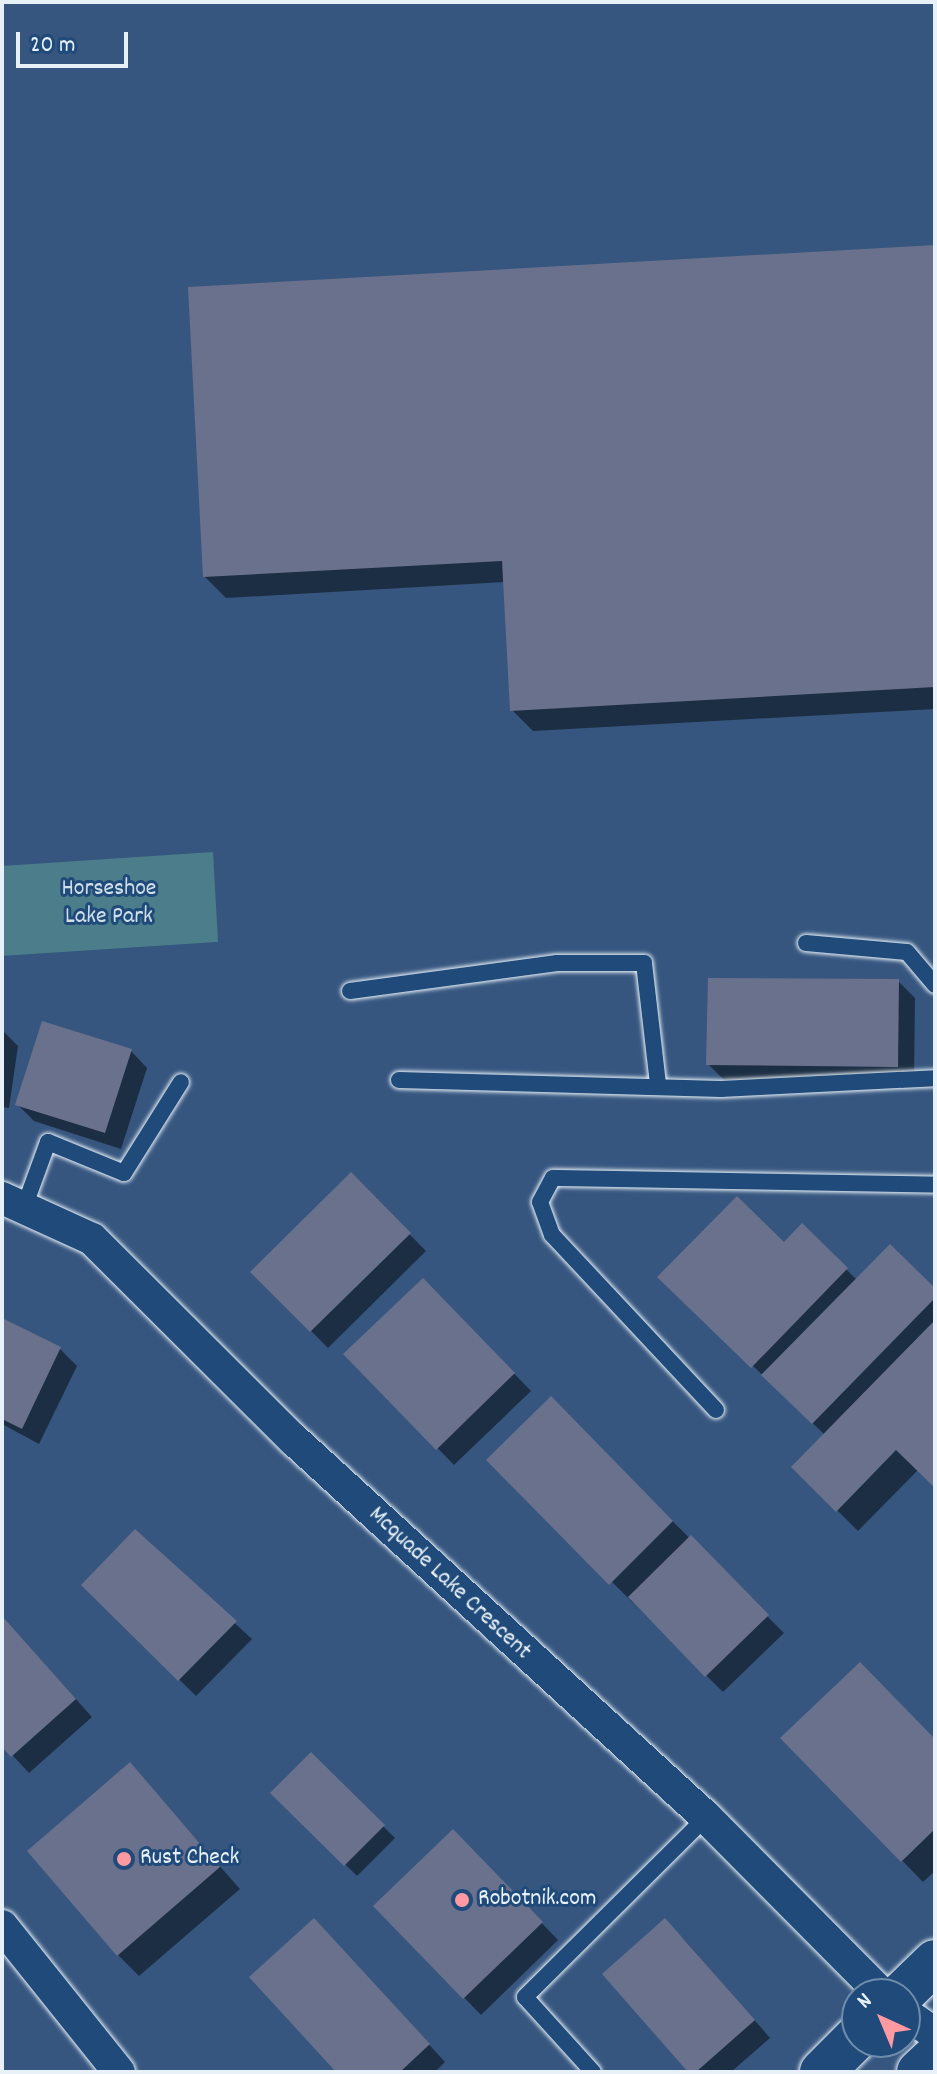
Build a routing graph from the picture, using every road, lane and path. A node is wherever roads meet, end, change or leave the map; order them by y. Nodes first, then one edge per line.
1 (806, 943) dead end
2 (935, 985) edge
3 (350, 991) dead end
4 (935, 1078) edge
5 (399, 1080) dead end
6 (181, 1082) dead end
7 (658, 1084) junction
8 (935, 1185) edge
9 (14, 1201) edge
10 (716, 1410) dead end
11 (706, 1817) junction
12 (2, 1926) edge
13 (935, 1962) edge
14 (866, 1978) edge
15 (918, 1978) edge
16 (841, 2053) edge
17 (935, 2057) edge
18 (119, 2072) edge
19 (593, 2072) edge
20 (822, 2072) edge
21 (919, 2072) edge

1 - 2 lane
3 - 7 lane
4 - 7 lane
5 - 7 lane
6 - 9 lane
8 - 10 lane
9 - 11 street, Mcquade Lake Crescent
11 - 14 street, Mcquade Lake Crescent
11 - 19 lane
12 - 18 street
13 - 15 street
16 - 20 street
17 - 21 street

